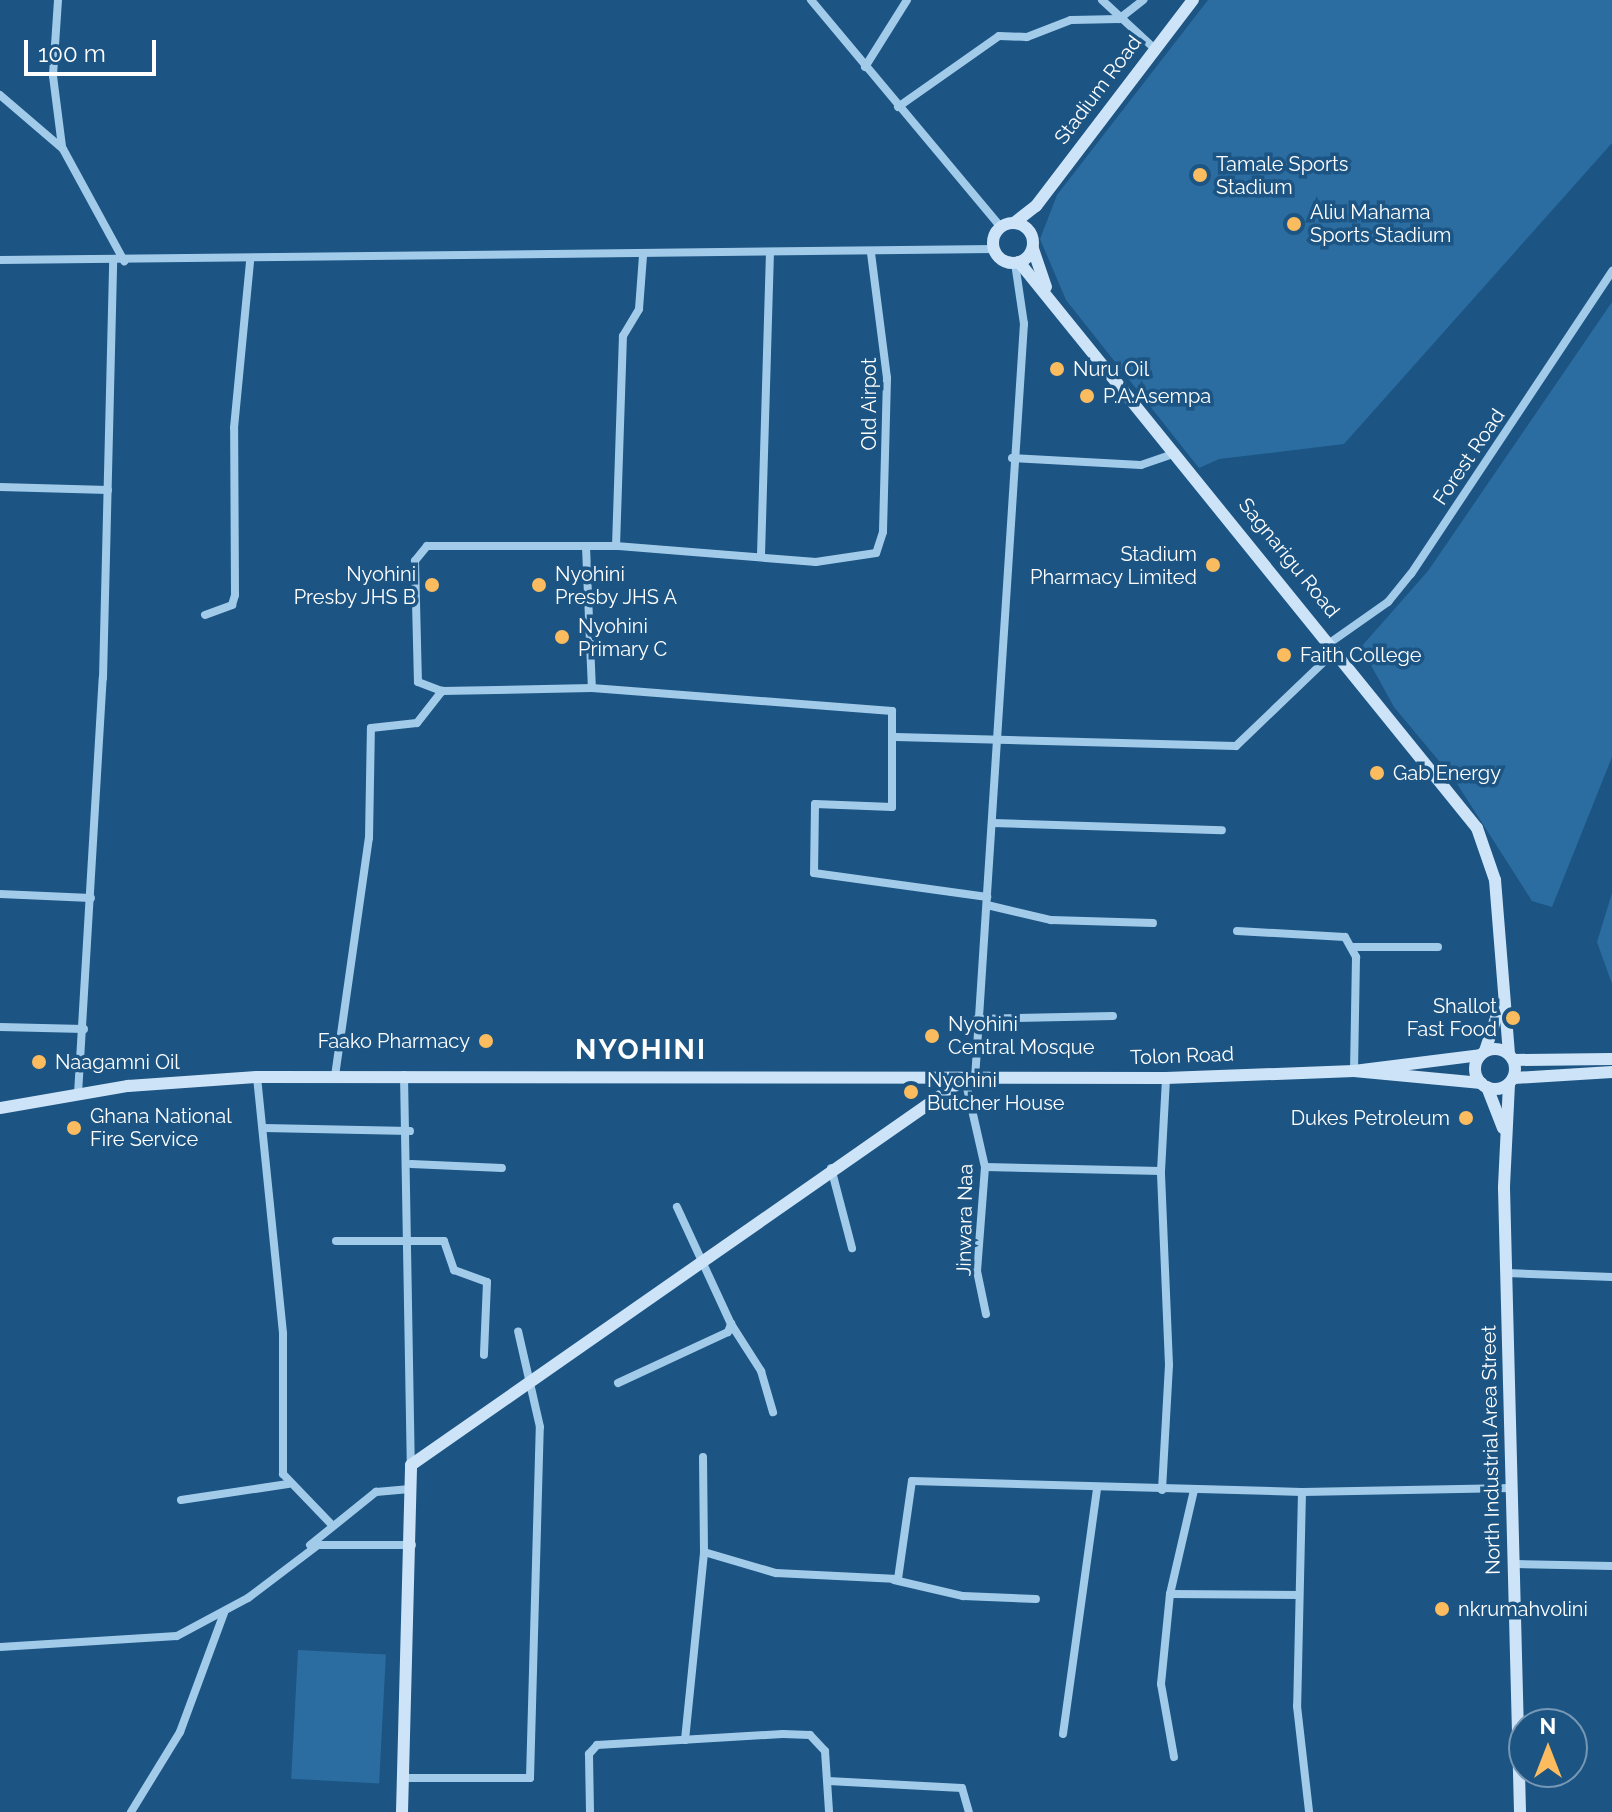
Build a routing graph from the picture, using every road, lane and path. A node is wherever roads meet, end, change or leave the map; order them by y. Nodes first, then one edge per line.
1 (58, 0) edge
2 (811, 0) edge
3 (907, 0) edge
4 (1102, 0) edge
5 (1143, 0) edge
6 (1193, 0) edge
7 (1119, 19) junction
8 (1155, 49) junction
9 (865, 67) junction
10 (0, 95) edge
11 (898, 107) junction
12 (55, 112) junction
13 (34, 121) junction
14 (63, 149) junction
15 (1036, 206) junction
16 (1014, 223) junction
17 (1001, 227) junction
18 (1032, 234) junction
19 (994, 249) junction
20 (1033, 249) junction
21 (871, 253) junction
22 (770, 254) junction
23 (643, 256) junction
24 (0, 260) edge
25 (113, 260) junction
26 (124, 261) junction
27 (250, 262) junction
28 (1017, 263) junction
29 (1612, 271) edge
30 (1047, 290) junction
31 (1176, 453) junction
32 (1012, 458) junction
33 (0, 487) edge
34 (108, 490) junction
35 (616, 546) junction
36 (586, 547) junction
37 (761, 555) junction
38 (205, 615) dead end
39 (1334, 645) junction
40 (592, 688) junction
41 (442, 691) junction
42 (896, 737) junction
43 (999, 743) junction
44 (993, 823) junction
45 (1222, 830) dead end
46 (0, 894) edge
47 (91, 898) junction
48 (987, 901) junction
49 (1153, 923) dead end
50 (1237, 931) dead end
51 (1351, 947) junction
52 (1438, 947) dead end
53 (1501, 1002) junction
54 (1113, 1016) dead end
55 (977, 1019) junction
56 (0, 1027) edge
57 (84, 1029) junction
58 (1483, 1053) junction
59 (1511, 1056) junction
60 (1612, 1059) edge
61 (1354, 1071) junction
62 (1612, 1072) edge
63 (404, 1075) junction
64 (335, 1076) junction
65 (257, 1077) junction
66 (1166, 1078) junction
67 (970, 1079) junction
68 (1512, 1081) junction
69 (1484, 1085) junction
70 (78, 1094) junction
71 (0, 1108) edge
72 (264, 1128) junction
73 (410, 1131) junction
74 (1505, 1135) junction
75 (411, 1164) junction
76 (985, 1167) junction
77 (502, 1168) dead end
78 (831, 1168) junction
79 (1161, 1171) junction
80 (677, 1207) dead end
81 (410, 1239) junction
82 (336, 1241) dead end
83 (852, 1248) dead end
84 (699, 1266) junction
85 (1507, 1273) junction
86 (1612, 1277) edge
87 (986, 1314) dead end
88 (731, 1324) junction
89 (518, 1331) dead end
90 (484, 1355) dead end
91 (533, 1382) junction
92 (618, 1383) dead end
93 (773, 1412) dead end
94 (703, 1457) dead end
95 (411, 1465) junction
96 (288, 1484) junction
97 (1097, 1488) junction
98 (1512, 1488) junction
99 (410, 1489) junction
100 (1162, 1490) junction
101 (1194, 1490) junction
102 (1302, 1492) junction
103 (181, 1500) dead end
104 (332, 1525) junction
105 (412, 1545) junction
106 (704, 1552) junction
107 (300, 1553) junction
108 (1514, 1564) junction
109 (1612, 1566) edge
110 (894, 1580) junction
111 (1170, 1594) junction
112 (1299, 1595) junction
113 (1036, 1599) dead end
114 (225, 1612) junction
115 (0, 1647) edge
116 (1063, 1734) dead end
117 (685, 1740) junction
118 (1174, 1757) dead end
119 (402, 1778) junction
120 (828, 1781) junction
121 (131, 1812) edge
122 (402, 1812) edge
123 (590, 1812) edge
124 (829, 1812) edge
125 (969, 1812) edge
126 (1309, 1812) edge
127 (1520, 1812) edge

1 - 12 street
2 - 9 street
3 - 9 street
4 - 7 street
5 - 7 street
6 - 8 main road, Stadium Road
7 - 8 street
7 - 11 street
8 - 15 main road, Stadium Road
9 - 11 street
10 - 13 street
11 - 17 street
12 - 13 street
12 - 14 street
13 - 14 street
14 - 26 street
15 - 16 main road, Stadium Road
15 - 18 main road, Stadium Road
16 - 17 main road
16 - 18 main road
17 - 19 main road
18 - 20 main road
19 - 21 street
19 - 28 main road
20 - 28 main road
20 - 30 main road, Sagnarigu Road
21 - 22 street
21 - 37 street, Old Airpot
22 - 23 street
22 - 37 street
23 - 27 street
23 - 35 street
24 - 25 street
25 - 26 street
25 - 34 street
26 - 27 street
27 - 38 street
28 - 30 main road, Sagnarigu Road
28 - 32 street, Jinwara Naa
29 - 39 street, Forest Road
30 - 31 main road, Sagnarigu Road
31 - 32 street
31 - 39 main road, Sagnarigu Road
32 - 43 street, Jinwara Naa
33 - 34 street
34 - 47 street
35 - 36 street
35 - 37 street
36 - 40 street
36 - 41 street
39 - 43 street, Forest Road
39 - 53 main road, Sagnarigu Road
40 - 41 street
40 - 42 street
41 - 64 street
42 - 43 street, Forest Road
42 - 48 street
43 - 44 street, Jinwara Naa
44 - 45 street
44 - 48 street, Jinwara Naa
46 - 47 street
47 - 57 street
48 - 49 street
48 - 55 street, Jinwara Naa
50 - 51 street
51 - 52 street
51 - 61 street
53 - 58 main road, Sagnarigu Road
53 - 59 main road, Sagnarigu Road
54 - 55 street
55 - 67 street, Jinwara Naa
56 - 57 street
57 - 70 street
58 - 59 main road
58 - 61 main road
58 - 69 main road, North Industrial Area Street
59 - 60 main road
59 - 68 main road, Sagnarigu Road
61 - 66 main road, Tolon Road
61 - 69 main road
62 - 68 main road
63 - 64 main road, Tolon Road
63 - 67 main road, Tolon Road
63 - 73 street
64 - 65 main road, Tolon Road
65 - 70 main road, Tolon Road
65 - 72 street
66 - 67 main road, Tolon Road
66 - 79 street
67 - 76 street, Jinwara Naa
67 - 78 main road
68 - 69 main road
68 - 74 main road, North Industrial Area Street
69 - 74 main road, North Industrial Area Street
70 - 71 main road, Tolon Road
72 - 73 street
72 - 96 street
73 - 75 street
74 - 85 main road, North Industrial Area Street
75 - 77 street
75 - 81 street
76 - 79 street
76 - 87 street, Jinwara Naa
78 - 83 street
78 - 84 main road
79 - 100 street
80 - 84 street
81 - 82 street
81 - 90 street
81 - 95 street
84 - 88 street
84 - 91 main road
85 - 86 street
85 - 98 main road, North Industrial Area Street
88 - 92 street
88 - 93 street
89 - 91 street
91 - 95 main road
91 - 119 street
94 - 106 street
95 - 99 main road
96 - 103 street
96 - 104 street
97 - 100 street
97 - 110 street
97 - 116 street
98 - 102 street
98 - 108 main road, North Industrial Area Street
99 - 104 street
99 - 105 main road
100 - 101 street
101 - 102 street
101 - 111 street
102 - 112 street
104 - 107 street
105 - 107 street
105 - 119 main road
106 - 110 street
106 - 117 street
107 - 114 street
108 - 109 street
108 - 127 main road, North Industrial Area Street
110 - 113 street
111 - 112 street
111 - 118 street
112 - 126 street
114 - 115 street
114 - 121 street
117 - 120 street
117 - 123 street
119 - 122 main road
120 - 124 street
120 - 125 street

